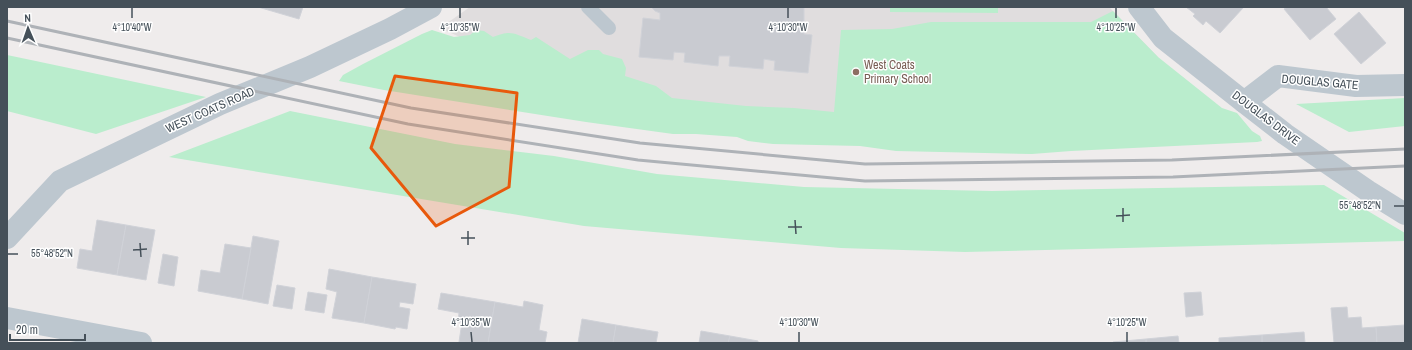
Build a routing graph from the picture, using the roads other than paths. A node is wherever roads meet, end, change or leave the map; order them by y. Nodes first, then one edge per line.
1 (431, 7) edge
2 (588, 7) edge
3 (1139, 7) edge
4 (609, 28) dead end
5 (1405, 85) edge
6 (1244, 102) junction
7 (1405, 214) edge
8 (7, 238) edge
9 (7, 318) edge
10 (141, 343) edge

1 - 8 street, WEST COATS ROAD
2 - 4 lane
3 - 6 street, DOUGLAS DRIVE
5 - 6 street, DOUGLAS GATE
6 - 7 street, DOUGLAS DRIVE
9 - 10 street

